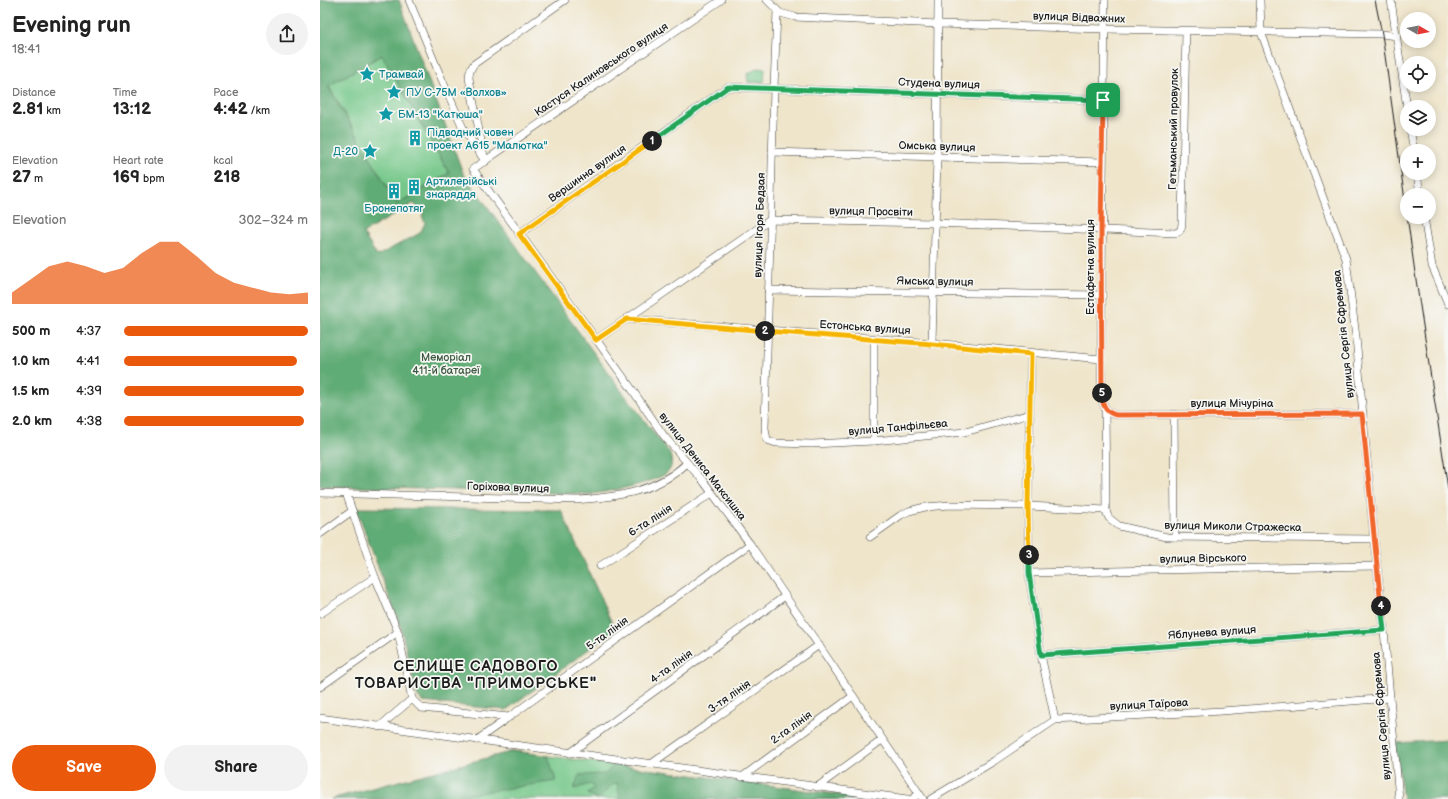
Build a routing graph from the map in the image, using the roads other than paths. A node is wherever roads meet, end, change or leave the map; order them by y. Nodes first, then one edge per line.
1 (409, 0) edge
2 (565, 0) edge
3 (721, 0) edge
4 (767, 0) edge
5 (938, 0) edge
6 (1105, 0) edge
7 (1260, 0) edge
8 (1390, 0) edge
9 (777, 11) junction
10 (938, 24) junction
11 (1105, 29) junction
12 (1186, 31) junction
13 (1261, 32) junction
14 (1396, 36) junction
15 (774, 88) junction
16 (938, 94) junction
17 (1103, 100) junction
18 (1406, 100) edge
19 (772, 152) junction
20 (937, 157) junction
21 (485, 162) junction
22 (1102, 162) junction
23 (473, 169) joint
24 (770, 220) junction
25 (935, 223) junction
26 (1425, 224) edge
27 (1182, 228) joint
28 (1101, 230) junction
29 (519, 234) junction
30 (768, 290) junction
31 (934, 292) junction
32 (1101, 295) junction
33 (1448, 304) edge
34 (627, 319) junction
35 (768, 331) junction
36 (596, 340) junction
37 (874, 340) junction
38 (932, 344) junction
39 (1031, 354) junction
40 (1101, 359) junction
41 (1105, 408) junction
42 (1030, 414) junction
43 (1174, 414) junction
44 (1362, 414) junction
45 (767, 440) joint
46 (874, 441) junction
47 (687, 463) junction
48 (320, 493) edge
49 (346, 493) junction
50 (712, 493) junction
51 (1028, 506) junction
52 (352, 510) junction
53 (1106, 510) junction
54 (320, 534) edge
55 (870, 537) dead end
56 (1175, 537) junction
57 (1374, 539) junction
58 (750, 544) junction
59 (600, 566) dead end
60 (1376, 566) junction
61 (1029, 573) junction
62 (375, 577) junction
63 (786, 596) junction
64 (320, 614) edge
65 (1384, 630) junction
66 (398, 632) junction
67 (819, 645) junction
68 (1041, 655) junction
69 (321, 684) edge
70 (853, 696) junction
71 (1390, 698) junction
72 (412, 699) junction
73 (509, 717) junction
74 (320, 718) edge
75 (1055, 720) junction
76 (379, 727) junction
77 (477, 740) junction
78 (882, 740) junction
79 (570, 753) junction
80 (651, 764) junction
81 (742, 776) junction
82 (817, 787) junction
83 (921, 797) edge
84 (907, 799) edge
85 (912, 799) edge
86 (931, 799) edge
87 (1399, 799) edge

1 - 21 street
2 - 21 street
3 - 21 street, Кастуся Калиновського вулиця
4 - 9 street, вулиця Відважних
5 - 10 street
6 - 11 street, Естафетна вулиця
7 - 13 street, вулиця Сергія Єфремова
8 - 14 street
9 - 10 street, вулиця Відважних
9 - 15 street, вулиця Ігоря Бедзая
10 - 11 street, вулиця Відважних
10 - 16 street
11 - 12 street, вулиця Відважних
11 - 17 street, Естафетна вулиця
12 - 13 street, вулиця Відважних
12 - 27 street, Гетьманський провулок
13 - 14 street, вулиця Відважних
13 - 44 street, вулиця Сергія Єфремова
14 - 18 street
15 - 16 street, Студена вулиця
15 - 19 street, вулиця Ігоря Бедзая
15 - 29 street, Вершинна вулиця
16 - 17 street, Студена вулиця
16 - 20 street
17 - 22 street, Естафетна вулиця
19 - 20 street, Омська вулиця
19 - 24 street, вулиця Ігоря Бедзая
20 - 22 street, Омська вулиця
20 - 25 street
21 - 23 street, Кастуся Калиновського вулиця
22 - 28 street, Естафетна вулиця
23 - 29 street, вулиця Дениса Максишка
24 - 25 street, вулиця Просвіти
24 - 30 street, вулиця Ігоря Бедзая
24 - 34 street
25 - 28 street, вулиця Просвіти
25 - 31 street
26 - 33 street
27 - 28 street, вулиця Просвіти
28 - 32 street, Естафетна вулиця
29 - 36 street, вулиця Дениса Максишка
30 - 31 street, Ямська вулиця
30 - 35 street, вулиця Ігоря Бедзая
31 - 32 street, Ямська вулиця
31 - 38 street
32 - 40 street, Естафетна вулиця
34 - 35 street, Естонська вулиця
34 - 36 street
35 - 37 street, Естонська вулиця
35 - 45 street, вулиця Ігоря Бедзая
36 - 47 street, вулиця Дениса Максишка
37 - 38 street, Естонська вулиця
37 - 46 street
38 - 39 street, Естонська вулиця
39 - 40 street, Естонська вулиця
39 - 42 street
40 - 41 street, Естафетна вулиця
41 - 43 street, вулиця Мічуріна
41 - 53 street, Естафетна вулиця
42 - 46 street, вулиця Танфільєва
42 - 51 street
43 - 44 street, вулиця Мічуріна
43 - 56 street
44 - 57 street, вулиця Сергія Єфремова
45 - 46 street, вулиця Танфільєва
47 - 49 street, Горіхова вулиця
47 - 50 street, вулиця Дениса Максишка
48 - 49 street, Горіхова вулиця
49 - 52 street
50 - 58 street, вулиця Дениса Максишка
50 - 59 street, 6-та лінія
51 - 53 street
51 - 55 street
51 - 61 street
52 - 54 street
52 - 62 street
53 - 56 street, вулиця Миколи Стражеска
56 - 57 street, вулиця Миколи Стражеска
57 - 60 street, вулиця Сергія Єфремова
58 - 63 street, вулиця Дениса Максишка
58 - 73 street, 5-та лінія
60 - 61 street, вулиця Вірського
60 - 65 street, вулиця Сергія Єфремова
61 - 68 street
62 - 64 street
62 - 66 street
63 - 67 street, вулиця Дениса Максишка
63 - 79 street, 4-та лінія
65 - 68 street, Яблунева вулиця
65 - 71 street, вулиця Сергія Єфремова
66 - 69 street
66 - 72 street
67 - 70 street, вулиця Дениса Максишка
67 - 80 street, 3-тя лінія
68 - 75 street
70 - 78 street, вулиця Дениса Максишка
70 - 81 street, 2-га лінія
71 - 75 street, вулиця Таїрова
71 - 87 street, вулиця Сергія Єфремова
72 - 73 street
72 - 76 street
73 - 77 street, 5-та лінія
74 - 76 street
75 - 86 street
76 - 77 street
77 - 79 street
78 - 82 street
78 - 83 street, вулиця Дениса Максишка
79 - 80 street
80 - 81 street
81 - 82 street
82 - 84 street
83 - 85 street

